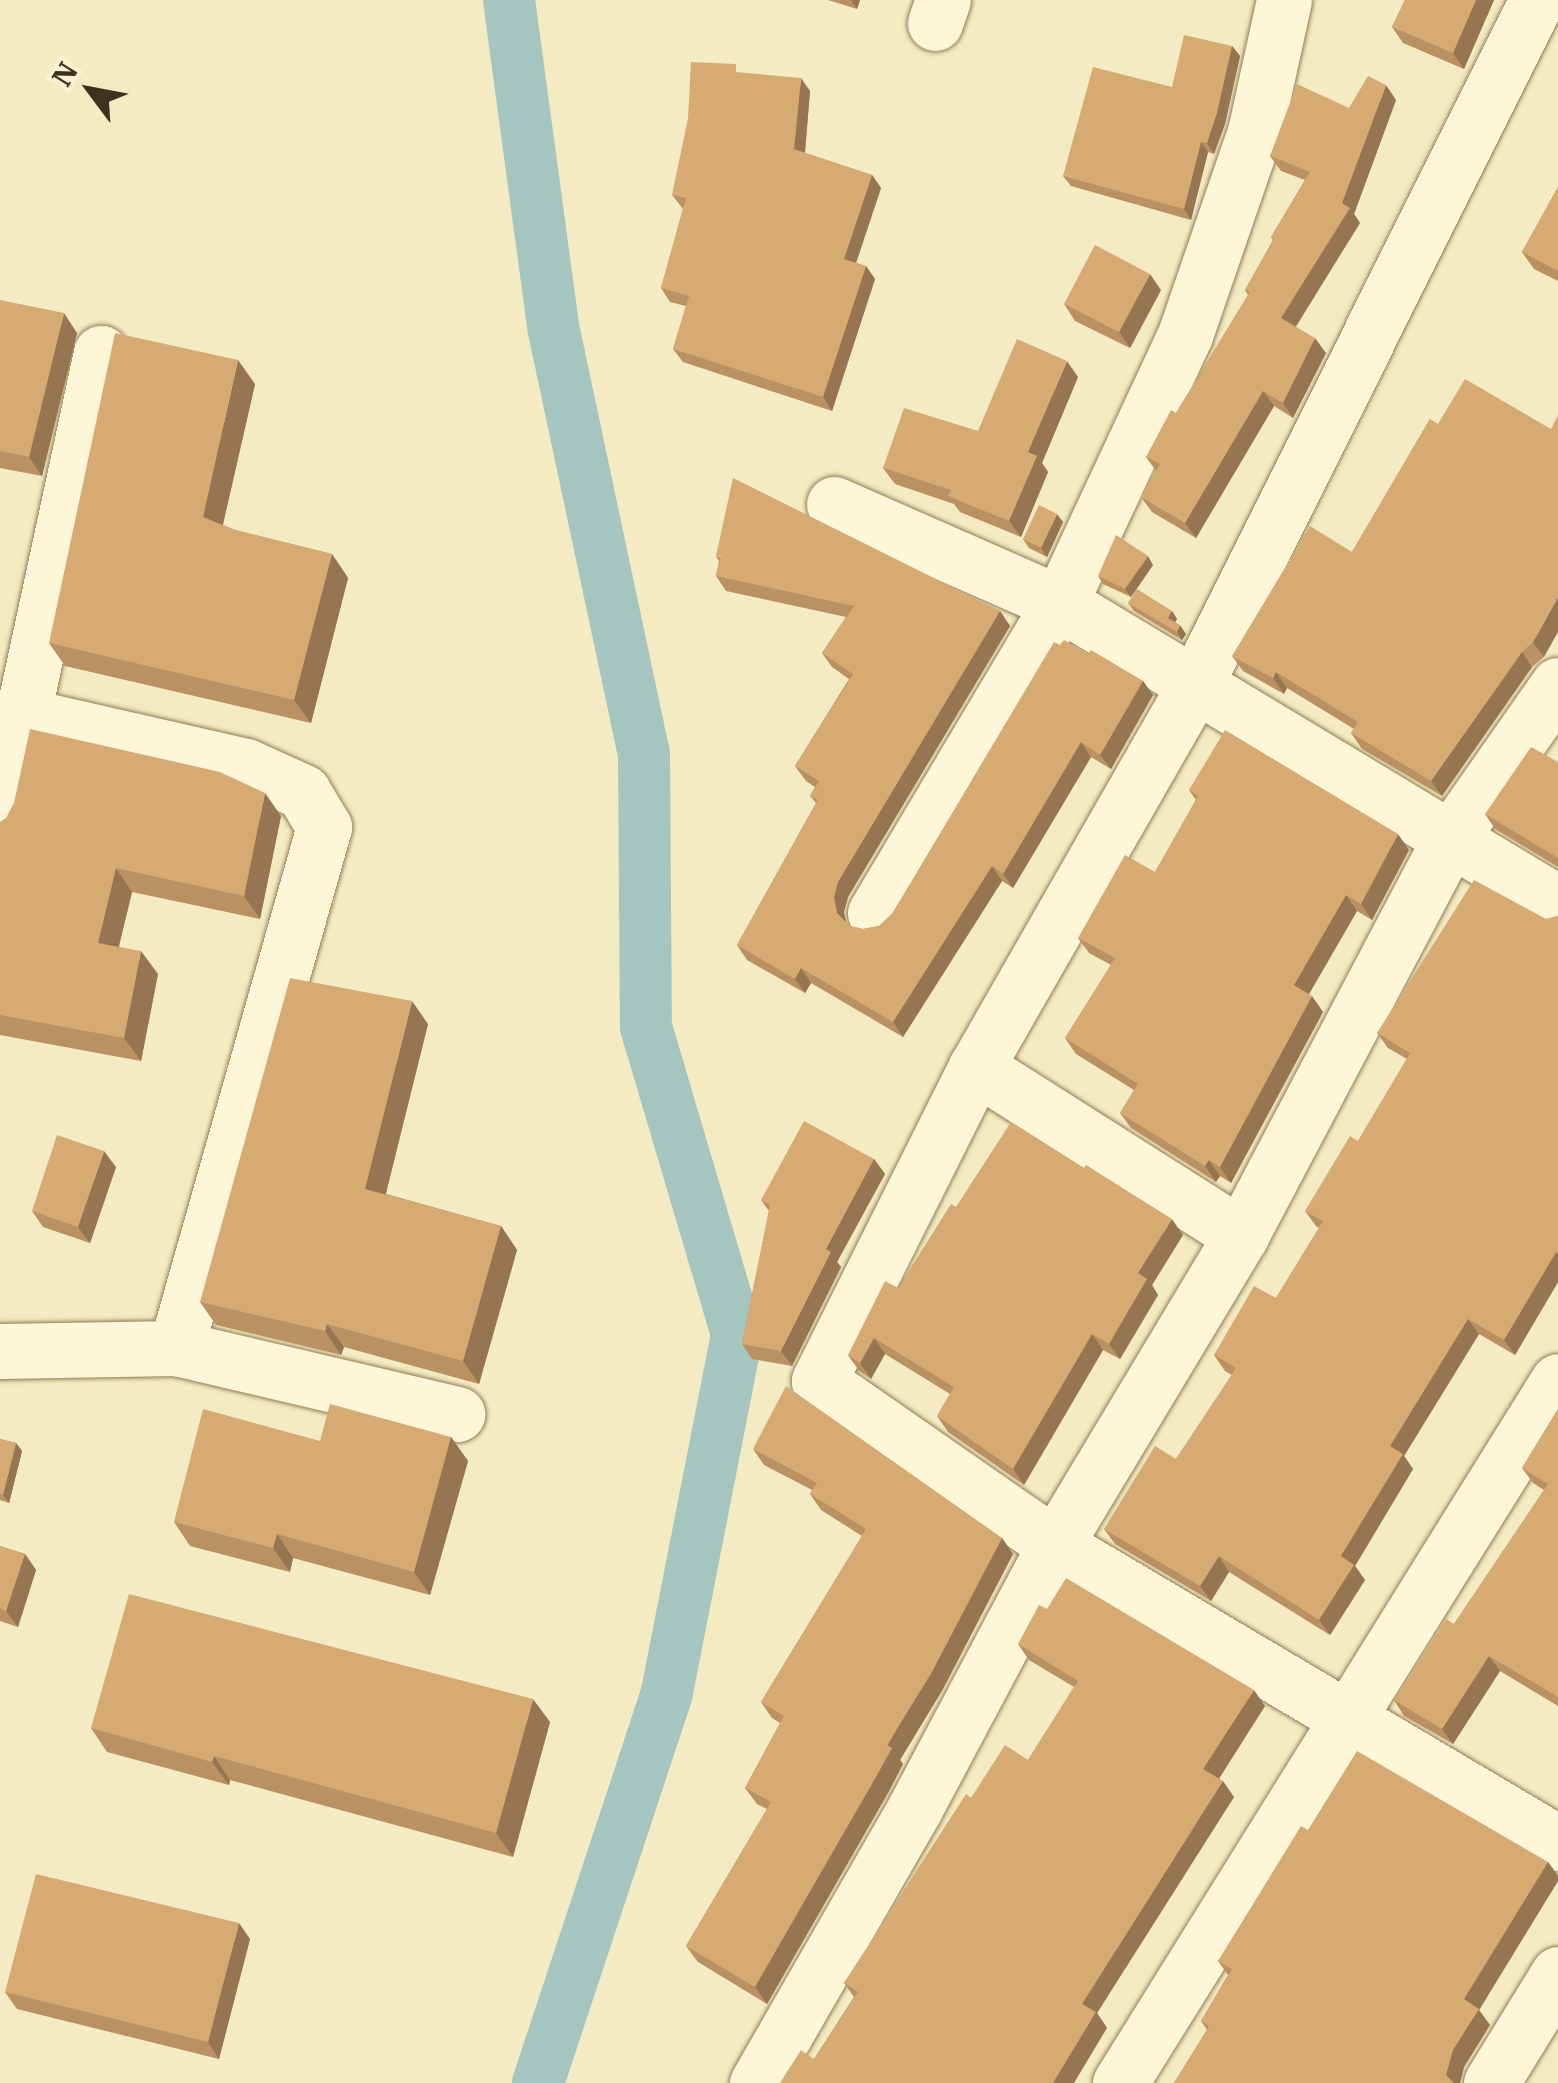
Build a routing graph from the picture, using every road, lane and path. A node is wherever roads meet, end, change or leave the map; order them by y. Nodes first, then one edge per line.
1 (1284, 0) edge
2 (1537, 0) edge
3 (100, 353) dead end
4 (834, 504) dead end
5 (1060, 603) junction
6 (1558, 685) edge
7 (1195, 686) junction
8 (22, 715) junction
9 (0, 820) edge
10 (1450, 839) junction
11 (1558, 904) edge
12 (875, 913) dead end
13 (976, 1067) junction
14 (1242, 1236) junction
15 (176, 1348) junction
16 (0, 1350) edge
17 (1558, 1381) edge
18 (457, 1414) dead end
19 (1054, 1546) junction
20 (1345, 1716) junction
21 (1558, 1843) edge
22 (1558, 1974) edge
23 (757, 2083) edge
24 (1120, 2083) edge
25 (1491, 2083) edge

1 - 5 street
2 - 7 street
3 - 8 street
4 - 5 street
5 - 7 street
5 - 12 street
6 - 10 street
7 - 10 street
7 - 13 street
8 - 9 street
8 - 15 street
10 - 11 street
10 - 14 street
13 - 14 street
13 - 19 street
14 - 19 street
15 - 16 street
15 - 18 street
17 - 20 street
19 - 20 street
19 - 23 street
20 - 21 street
20 - 24 street
22 - 25 street

